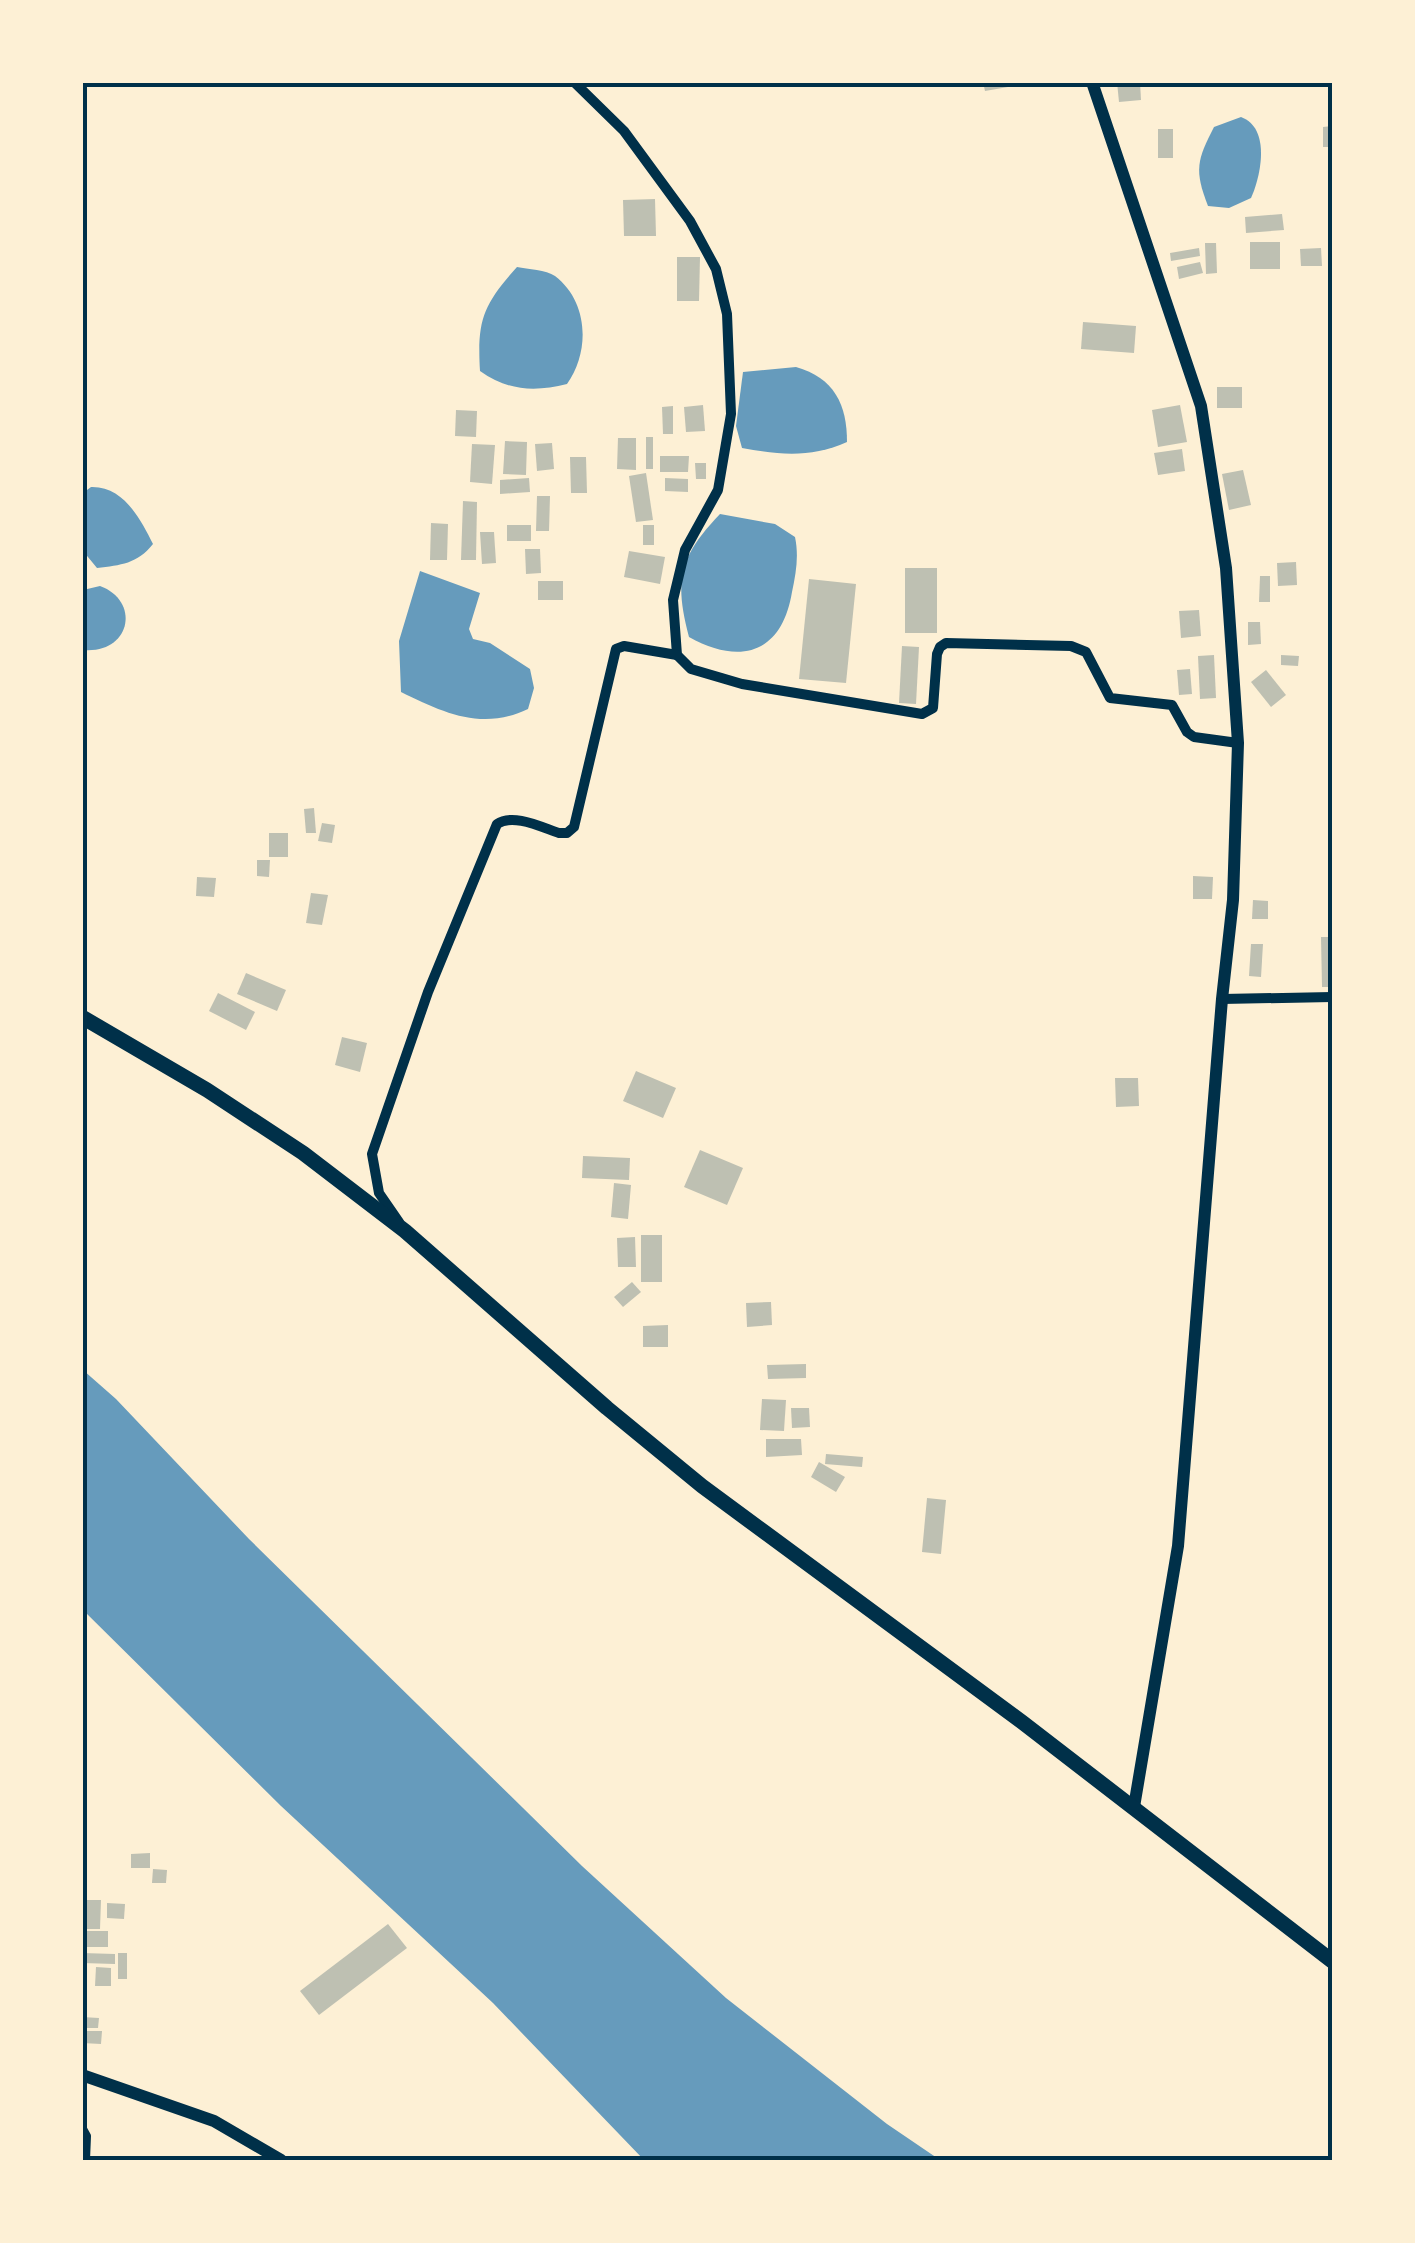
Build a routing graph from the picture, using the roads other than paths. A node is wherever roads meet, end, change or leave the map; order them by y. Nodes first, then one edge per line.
1 (574, 82) edge
2 (1092, 82) edge
3 (677, 654) junction
4 (1238, 744) junction
5 (1332, 997) edge
6 (1222, 999) junction
7 (82, 1018) edge
8 (405, 1231) junction
9 (1134, 1808) junction
10 (1332, 1961) edge
11 (82, 2075) edge
12 (82, 2127) edge
13 (86, 2160) edge
14 (281, 2160) edge

1 - 3 street
2 - 4 street
3 - 4 street
3 - 8 street
4 - 6 street
5 - 6 street
6 - 9 street
7 - 8 main road
8 - 9 main road
9 - 10 main road
11 - 14 street
12 - 13 street

